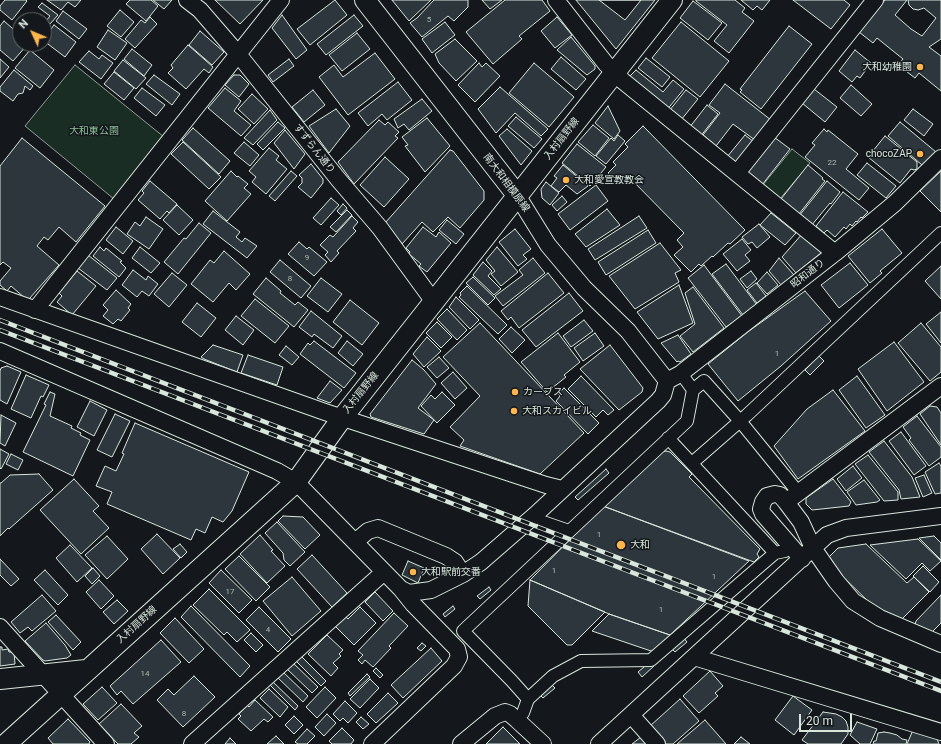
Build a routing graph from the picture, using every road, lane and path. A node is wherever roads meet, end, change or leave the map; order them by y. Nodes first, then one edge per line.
1 (187, 0) edge
2 (281, 0) edge
3 (365, 0) edge
4 (556, 0) edge
5 (672, 0) edge
6 (875, 0) edge
7 (238, 54) junction
8 (614, 73) junction
9 (941, 158) edge
10 (737, 173) junction
11 (517, 195) junction
12 (941, 233) edge
13 (835, 253) junction
14 (0, 297) edge
15 (434, 302) junction
16 (35, 310) junction
17 (0, 351) edge
18 (685, 379) dead end
19 (667, 381) junction
20 (693, 390) junction
21 (939, 392) edge
22 (342, 418) junction
23 (740, 421) junction
24 (668, 438) junction
25 (692, 463) junction
26 (296, 482) junction
27 (793, 486) dead end
28 (562, 489) junction
29 (786, 502) junction
30 (941, 516) edge
31 (543, 522) dead end
32 (569, 531) junction
33 (355, 542) junction
34 (808, 553) junction
35 (384, 572) junction
36 (463, 574) junction
37 (401, 589) junction
38 (0, 626) edge
39 (941, 644) edge
40 (694, 657) junction
41 (86, 670) junction
42 (42, 674) junction
43 (0, 679) edge
44 (61, 694) junction
45 (528, 699) junction
46 (523, 713) dead end
47 (631, 715) junction
48 (941, 732) edge
49 (6, 744) edge
50 (106, 744) edge
51 (192, 744) edge
52 (372, 744) edge
53 (461, 744) edge
54 (542, 744) edge
55 (599, 744) edge
56 (657, 744) edge

1 - 7 street, すずらん通り
2 - 7 street
3 - 11 street, 南大和相模原線
4 - 8 street
5 - 8 street, 入村扇野線
6 - 10 street
7 - 15 street, すずらん通り
7 - 16 street
8 - 10 street
8 - 11 street, 入村扇野線
9 - 13 street, 昭和通り
10 - 13 street
11 - 15 street, 入村扇野線
11 - 19 street, 南大和相模原線
12 - 23 street
13 - 19 street, 昭和通り
14 - 16 street
15 - 22 street, 入村扇野線
16 - 22 street
17 - 26 street
18 - 20 street
19 - 28 street
20 - 23 street
20 - 24 street
21 - 29 street
22 - 26 street, 入村扇野線
22 - 28 street
23 - 25 street
23 - 27 street
24 - 25 street
24 - 32 street
25 - 45 street
26 - 33 street
26 - 41 street, 入村扇野線
28 - 36 street
29 - 34 street
29 - 34 street
30 - 34 street
31 - 32 street
32 - 45 street
33 - 35 street
33 - 36 street
34 - 39 street
34 - 40 street
35 - 37 street
35 - 51 street
36 - 37 street
37 - 52 street
38 - 42 street
40 - 47 street
40 - 48 street
41 - 42 street
41 - 44 street, 入村扇野線
42 - 43 street
42 - 44 street
44 - 49 street, 入村扇野線
44 - 50 street
45 - 46 street
47 - 55 street
47 - 56 street
53 - 54 street

